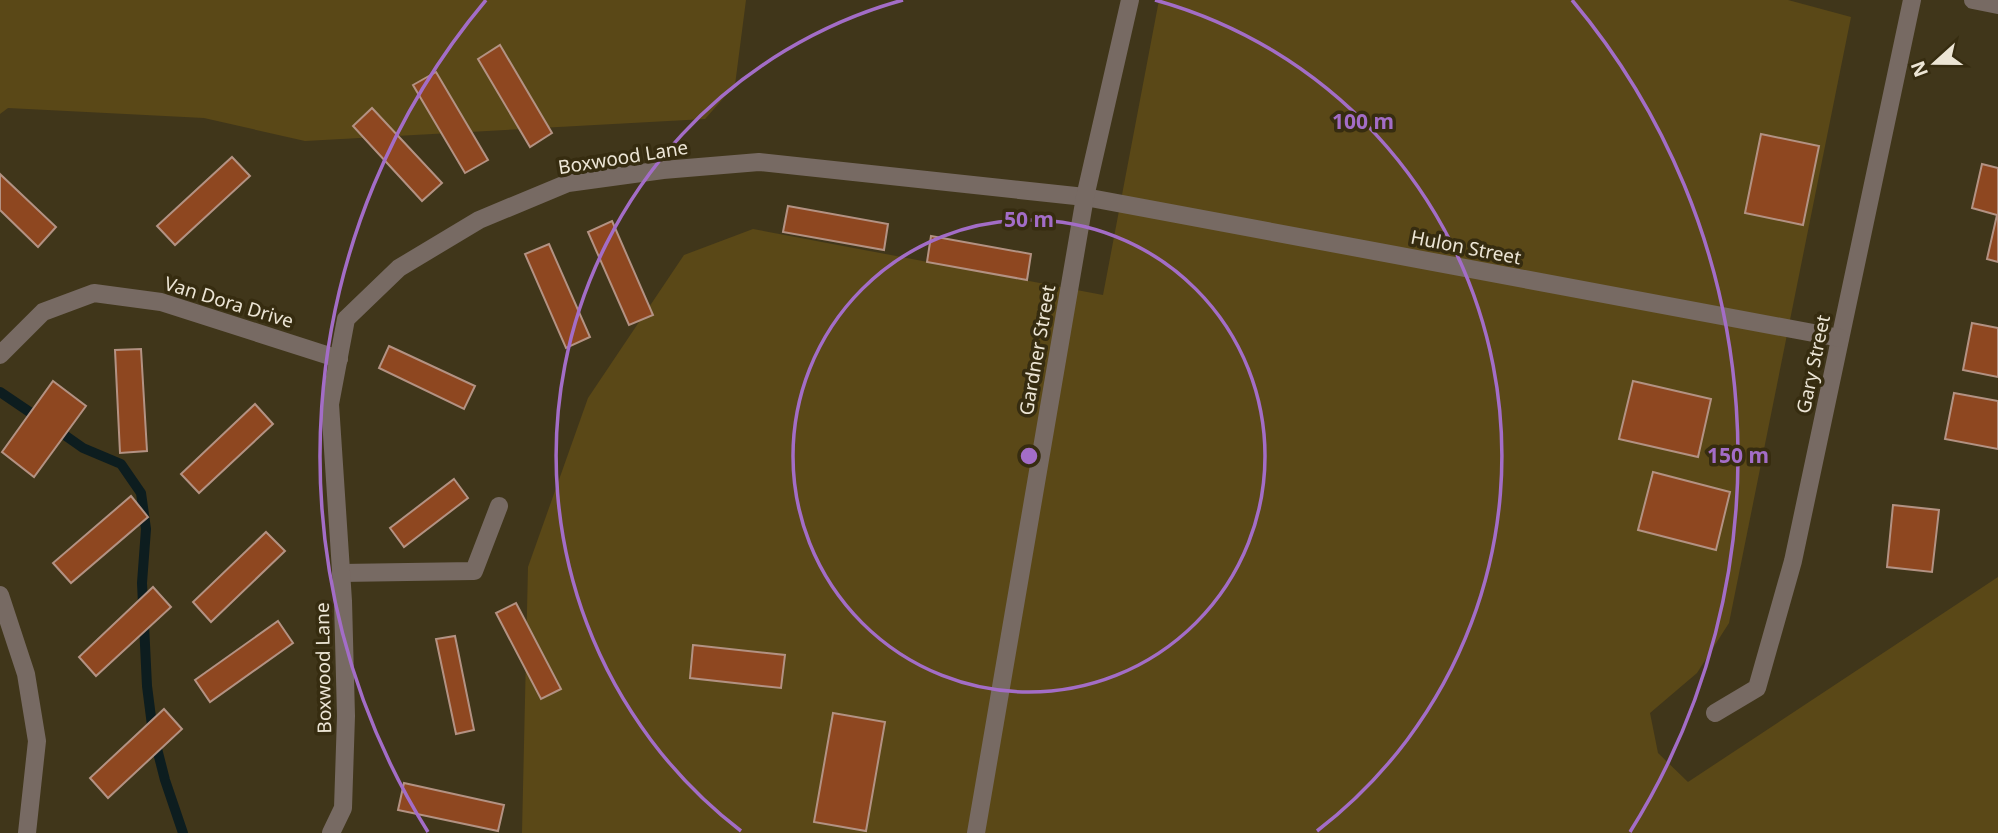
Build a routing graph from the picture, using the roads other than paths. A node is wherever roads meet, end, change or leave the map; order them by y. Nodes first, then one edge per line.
1 (1130, 0) edge
2 (1912, 0) edge
3 (1973, 0) edge
4 (1998, 5) edge
5 (1085, 197) junction
6 (1840, 338) junction
7 (0, 355) edge
8 (339, 359) junction
9 (499, 506) dead end
10 (341, 573) junction
11 (0, 595) edge
12 (1715, 713) dead end
13 (27, 833) edge
14 (331, 833) edge
15 (976, 833) edge

1 - 5 street, Gardner Street
2 - 6 street, Gary Street
3 - 4 street
5 - 6 street, Hulon Street
5 - 8 street, Boxwood Lane
5 - 15 street, Gardner Street
6 - 12 street, Gary Street
7 - 8 street, Van Dora Drive
8 - 10 street, Boxwood Lane
9 - 10 street
10 - 14 street, Boxwood Lane
11 - 13 street

